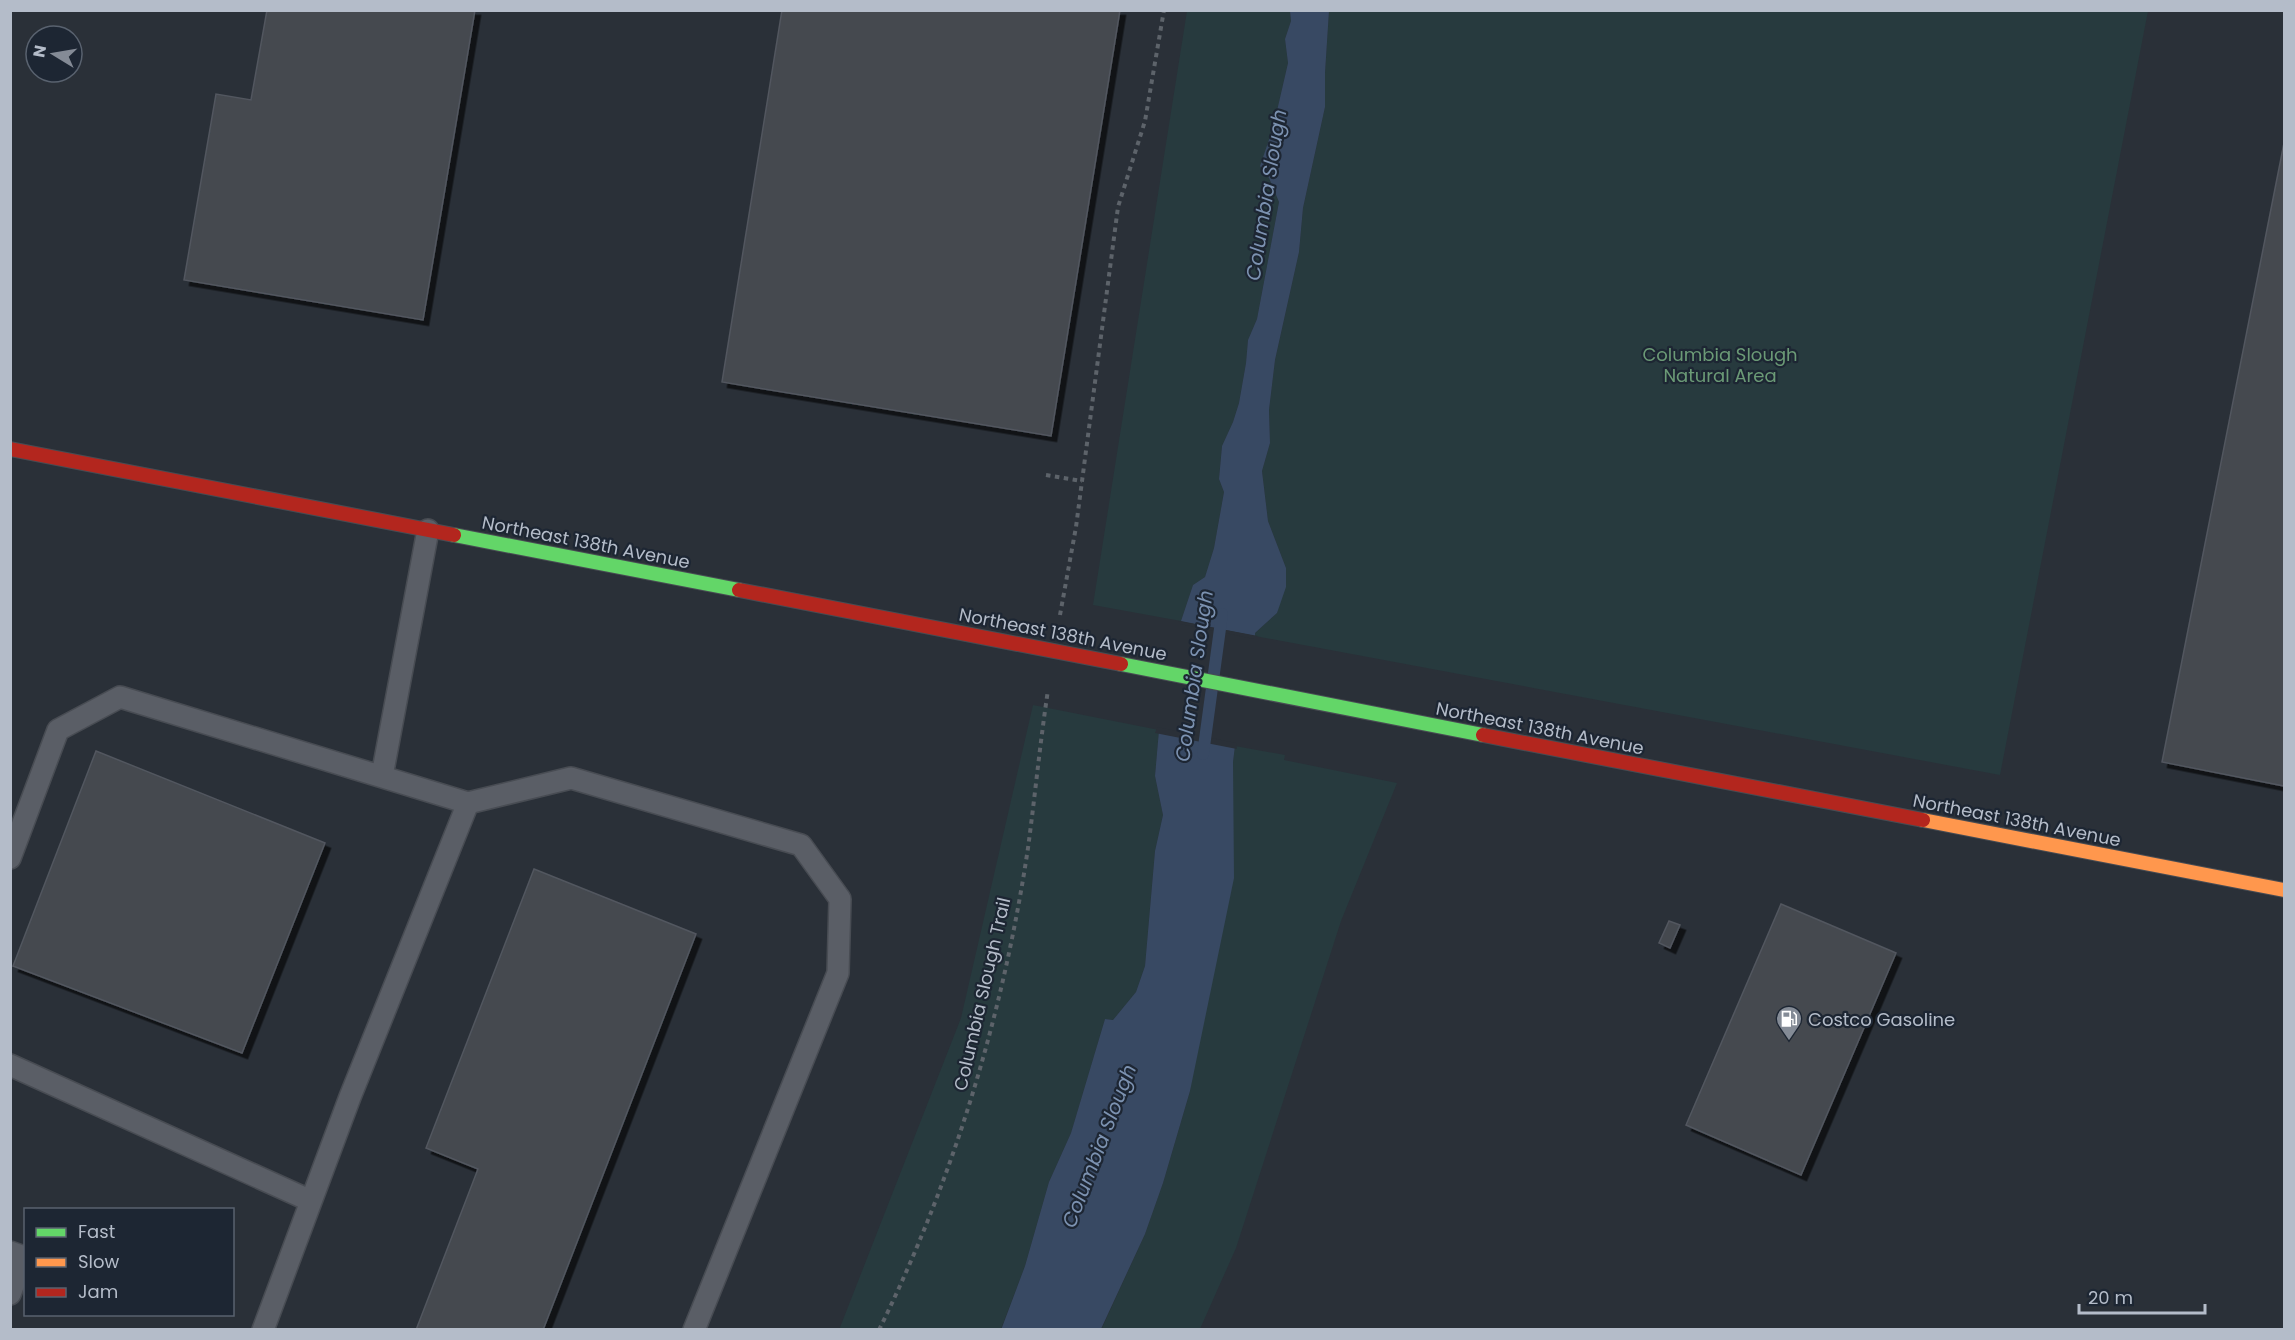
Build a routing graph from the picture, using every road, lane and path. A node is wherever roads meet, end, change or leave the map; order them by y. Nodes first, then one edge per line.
1 (1164, 10) edge
2 (10, 449) edge
3 (1046, 475) dead end
4 (1082, 481) junction
5 (428, 530) junction
6 (1053, 650) junction
7 (382, 776) junction
8 (468, 803) junction
9 (10, 858) edge
10 (2284, 890) edge
11 (10, 1065) edge
12 (311, 1201) junction
13 (10, 1252) edge
14 (10, 1294) edge
15 (263, 1329) edge
16 (694, 1329) edge
17 (879, 1329) edge

1 - 4 path, Columbia Slough Trail
2 - 5 street, Northeast 138th Avenue
3 - 4 path
4 - 6 path, Columbia Slough Trail
5 - 6 street, Northeast 138th Avenue
5 - 7 lane
6 - 10 street, Northeast 138th Avenue
6 - 17 path, Columbia Slough Trail
7 - 8 lane
7 - 9 lane
8 - 12 lane
8 - 16 lane
11 - 12 lane
12 - 15 lane
13 - 14 lane

